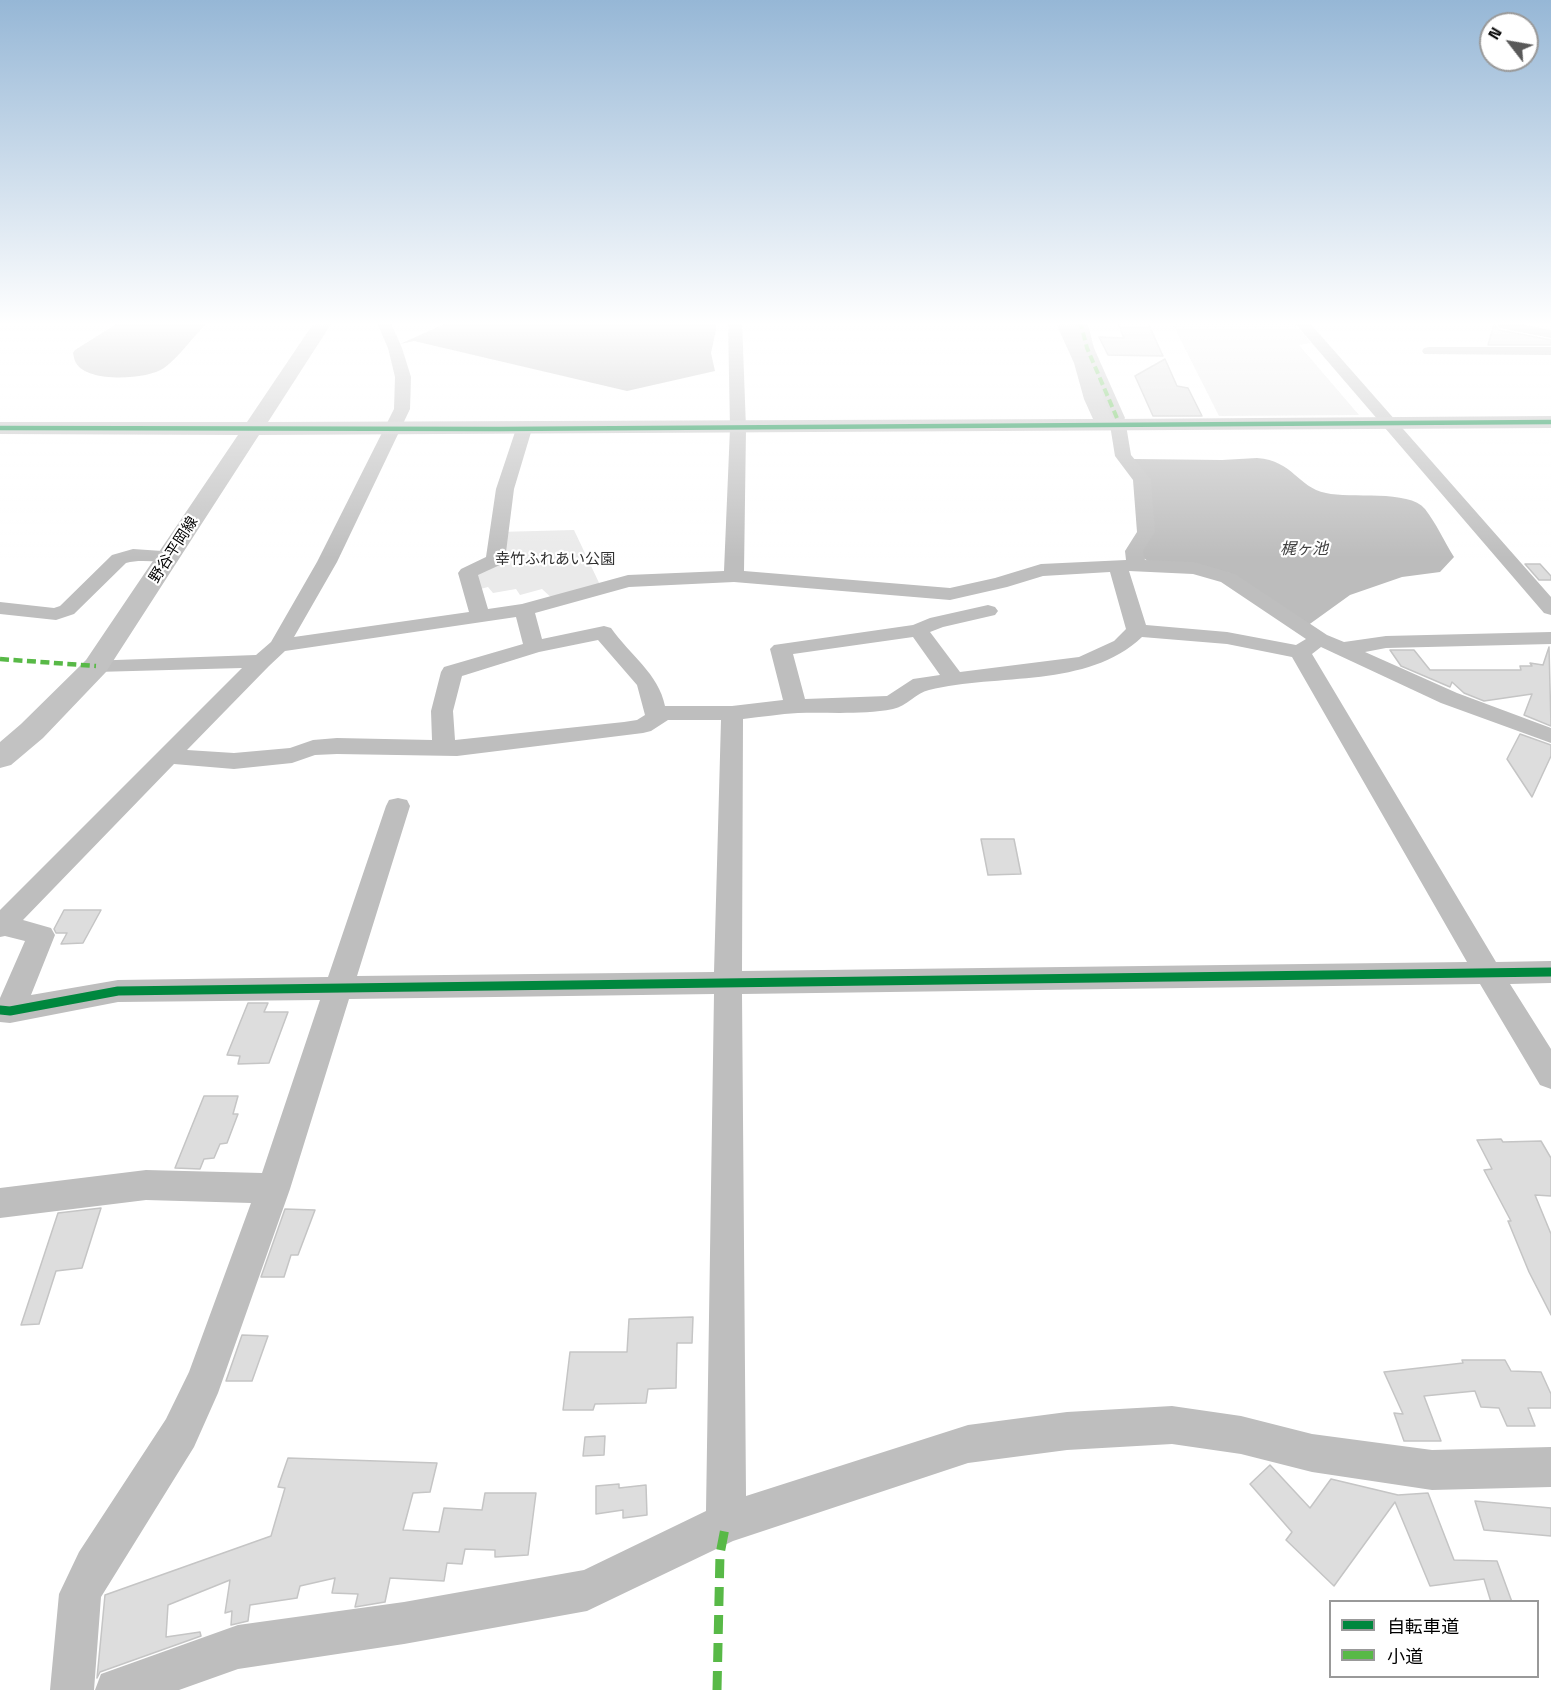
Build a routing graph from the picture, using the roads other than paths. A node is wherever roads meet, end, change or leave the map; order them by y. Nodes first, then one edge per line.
1 (272, 400) edge
2 (403, 400) edge
3 (737, 400) edge
4 (1095, 400) edge
5 (1106, 400) edge
6 (1369, 400) edge
7 (1388, 422) junction
8 (1551, 422) edge
9 (1114, 423) junction
10 (0, 428) edge
11 (738, 428) junction
12 (393, 429) junction
13 (524, 429) junction
14 (252, 430) junction
15 (170, 556) junction
16 (1127, 565) junction
17 (734, 576) junction
18 (926, 592) junction
19 (0, 609) edge
20 (1551, 609) edge
21 (524, 610) junction
22 (988, 611) dead end
23 (480, 615) junction
24 (928, 626) junction
25 (1137, 630) junction
26 (1551, 638) edge
27 (1331, 644) junction
28 (534, 647) junction
29 (1300, 652) junction
30 (270, 653) junction
31 (96, 666) junction
32 (955, 680) junction
33 (796, 705) junction
34 (732, 713) junction
35 (656, 715) junction
36 (1551, 736) edge
37 (444, 748) junction
38 (168, 755) junction
39 (0, 758) edge
40 (398, 806) dead end
41 (1, 926) edge
42 (1551, 972) edge
43 (1490, 973) junction
44 (728, 983) junction
45 (340, 987) junction
46 (5, 1011) edge
47 (1551, 1076) edge
48 (273, 1189) junction
49 (0, 1203) edge
50 (1551, 1467) edge
51 (726, 1524) junction
52 (72, 1690) edge
53 (117, 1690) edge

1 - 14 street, 野谷平岡線
2 - 12 street
3 - 11 street
4 - 9 street
5 - 9 street
6 - 7 street
7 - 8 street
7 - 9 street
7 - 20 street
9 - 11 street
9 - 16 street
10 - 14 street
11 - 13 street
11 - 17 street
12 - 13 street
12 - 14 street
12 - 30 street
13 - 23 street
14 - 15 street, 野谷平岡線
15 - 19 street
15 - 31 street, 野谷平岡線
16 - 18 street
16 - 25 street
16 - 27 street
17 - 18 street
17 - 21 street
18 - 24 street
21 - 23 street
21 - 28 street
22 - 24 street
23 - 30 street
24 - 32 street
24 - 33 street
25 - 29 street
25 - 32 street
26 - 27 street
27 - 29 street
27 - 36 street
28 - 35 street
28 - 37 street
29 - 43 street
30 - 31 street
30 - 38 street
31 - 39 street, 野谷平岡線
32 - 33 street
33 - 34 street
34 - 35 street
34 - 44 street
35 - 37 street
37 - 38 street
38 - 41 street
40 - 45 street
41 - 46 street
42 - 43 street
43 - 44 street
43 - 47 street
44 - 45 street
44 - 51 street
45 - 46 street
45 - 48 street
48 - 49 street
48 - 52 street
50 - 51 street
51 - 53 street

